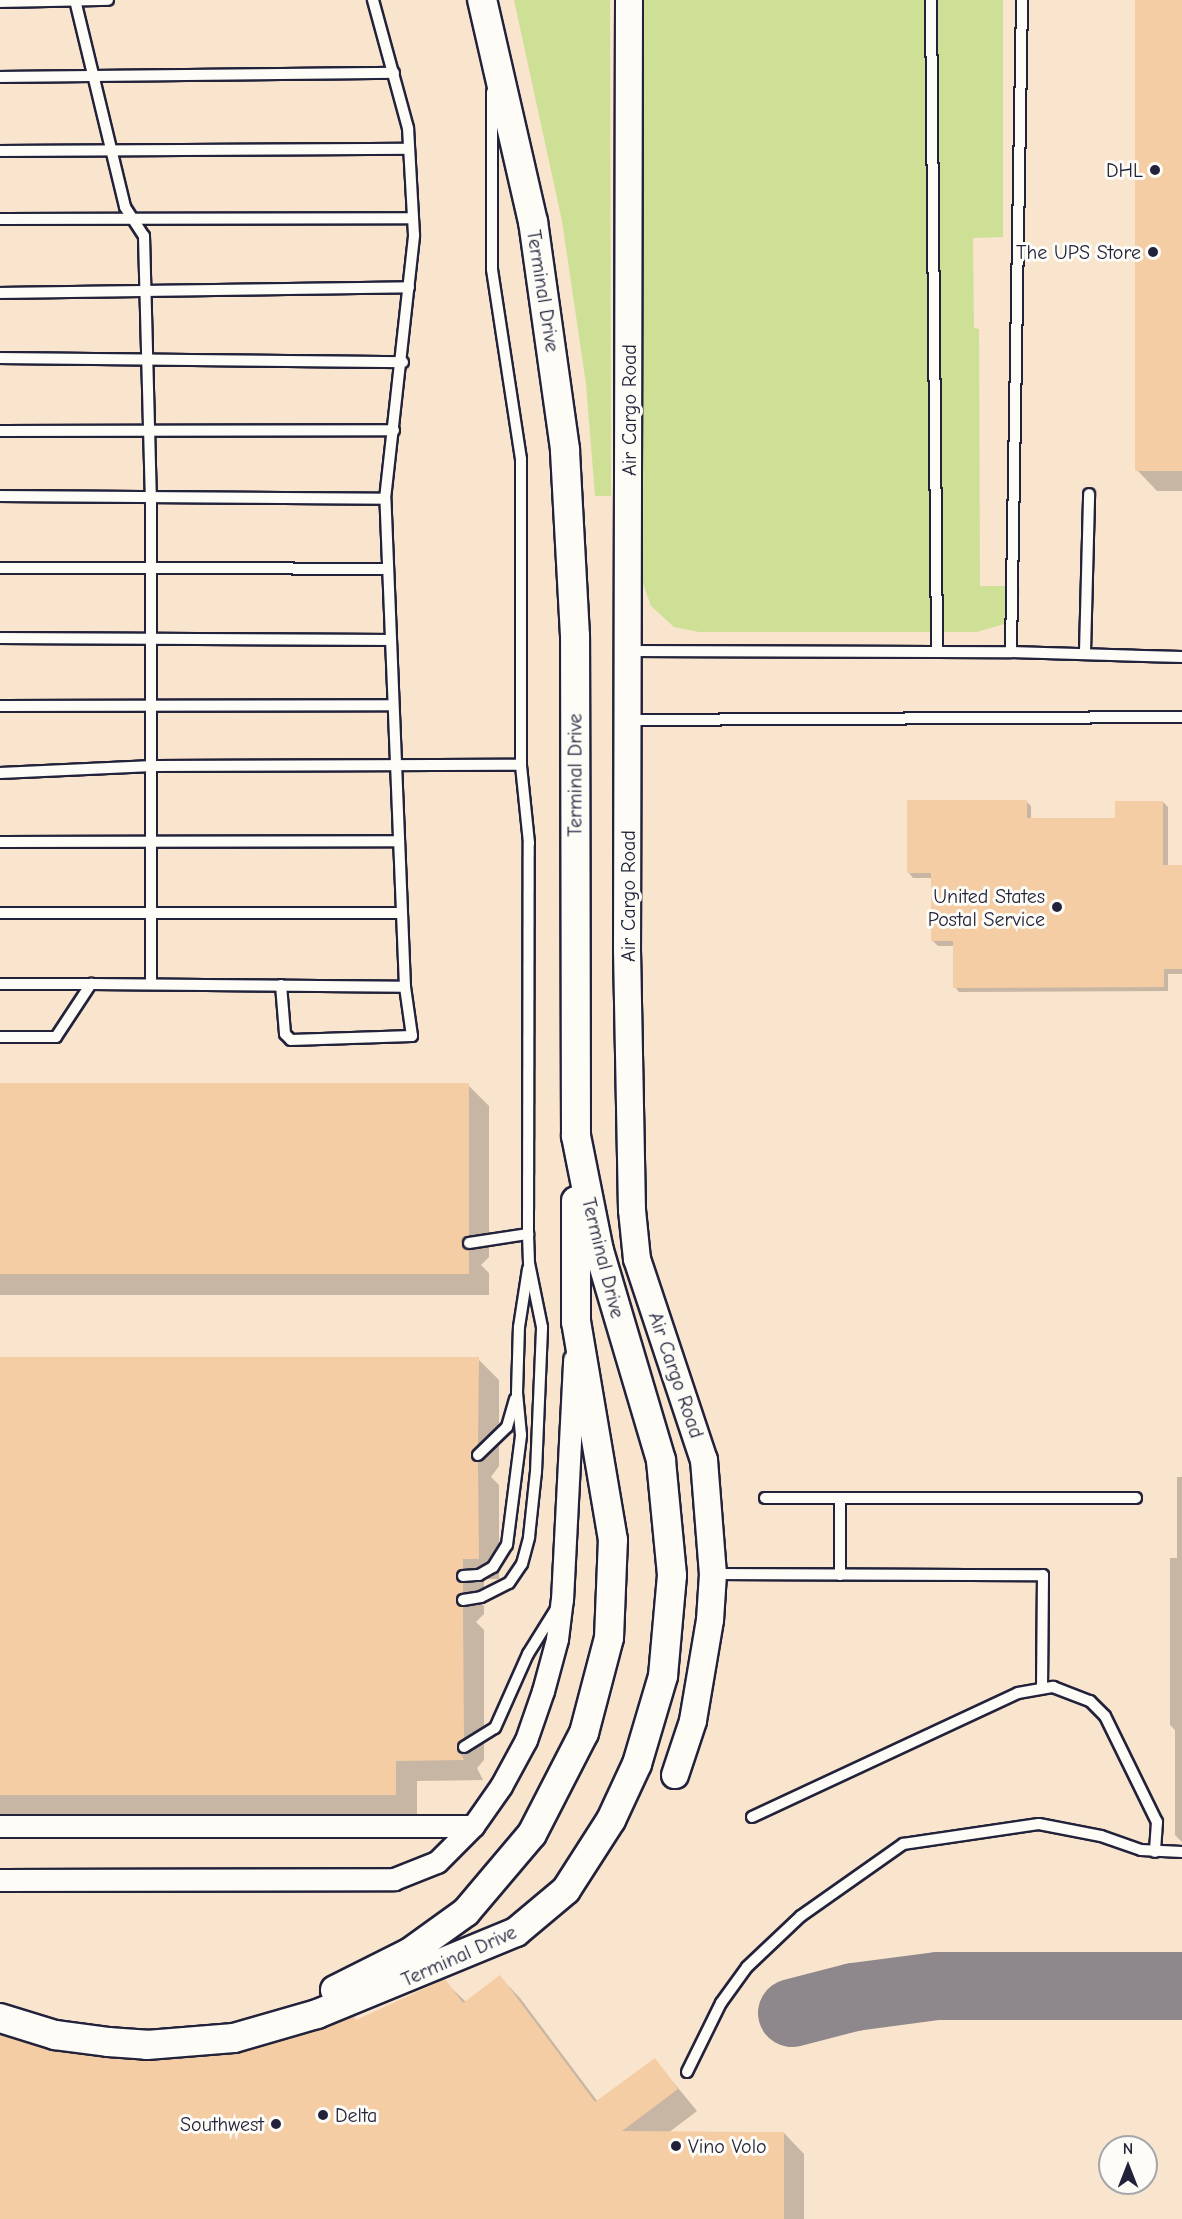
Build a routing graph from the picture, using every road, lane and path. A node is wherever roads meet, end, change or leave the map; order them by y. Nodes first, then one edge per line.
1 (75, 0) edge
2 (108, 0) edge
3 (373, 0) edge
4 (482, 0) edge
5 (629, 0) edge
6 (931, 0) edge
7 (1022, 0) edge
8 (0, 2) edge
9 (493, 38) junction
10 (394, 73) junction
11 (95, 76) junction
12 (0, 77) edge
13 (113, 149) junction
14 (409, 149) junction
15 (0, 151) edge
16 (413, 218) junction
17 (0, 219) edge
18 (134, 220) junction
19 (409, 287) junction
20 (0, 293) edge
21 (146, 294) junction
22 (0, 358) edge
23 (148, 358) junction
24 (402, 362) junction
25 (394, 430) junction
26 (0, 431) edge
27 (150, 431) junction
28 (1089, 494) dead end
29 (0, 496) edge
30 (151, 497) junction
31 (385, 500) junction
32 (0, 568) edge
33 (151, 568) junction
34 (387, 569) junction
35 (0, 638) edge
36 (152, 639) junction
37 (390, 640) junction
38 (630, 651) junction
39 (937, 651) junction
40 (1011, 652) junction
41 (1085, 652) junction
42 (1182, 657) edge
43 (392, 705) junction
44 (0, 706) edge
45 (152, 706) junction
46 (1182, 717) edge
47 (630, 720) junction
48 (394, 765) junction
49 (521, 765) junction
50 (153, 766) junction
51 (0, 773) edge
52 (152, 841) junction
53 (397, 841) junction
54 (0, 842) edge
55 (151, 912) junction
56 (0, 913) edge
57 (401, 913) junction
58 (0, 984) edge
59 (90, 984) junction
60 (151, 984) junction
61 (281, 985) junction
62 (405, 987) junction
63 (0, 1037) edge
64 (576, 1137) junction
65 (528, 1234) junction
66 (469, 1243) dead end
67 (530, 1263) junction
68 (576, 1322) junction
69 (516, 1393) junction
70 (478, 1455) dead end
71 (765, 1498) dead end
72 (840, 1498) junction
73 (1136, 1498) dead end
74 (713, 1574) junction
75 (840, 1575) junction
76 (463, 1576) dead end
77 (463, 1600) dead end
78 (562, 1600) junction
79 (1042, 1687) junction
80 (464, 1747) dead end
81 (675, 1775) dead end
82 (752, 1817) dead end
83 (0, 1826) edge
84 (473, 1826) junction
85 (1155, 1852) junction
86 (1182, 1852) edge
87 (0, 1880) edge
88 (0, 2005) edge
89 (0, 2018) edge
90 (687, 2072) dead end

1 - 2 lane
1 - 8 lane
1 - 11 lane
3 - 10 lane
4 - 9 main road, Terminal Drive
5 - 38 street, Air Cargo Road
6 - 39 lane
7 - 40 lane
9 - 49 lane
9 - 64 main road, Terminal Drive
10 - 11 lane
10 - 14 lane
11 - 12 lane
11 - 13 lane
13 - 14 lane
13 - 15 lane
13 - 18 lane
14 - 16 lane
16 - 18 lane
16 - 19 lane
17 - 18 lane
18 - 21 lane
19 - 21 lane
19 - 24 lane
20 - 21 lane
21 - 23 lane
22 - 23 lane
23 - 24 lane
23 - 27 lane
24 - 25 lane
25 - 27 lane
25 - 31 lane
26 - 27 lane
27 - 30 lane
28 - 41 lane
29 - 30 lane
30 - 31 lane
30 - 33 lane
31 - 34 lane
32 - 33 lane
33 - 34 lane
33 - 36 lane
34 - 37 lane
35 - 36 lane
36 - 37 lane
36 - 45 lane
37 - 43 lane
38 - 39 lane
38 - 47 street, Air Cargo Road
39 - 40 lane
40 - 41 lane
41 - 42 lane
43 - 45 lane
43 - 48 lane
44 - 45 lane
45 - 50 lane
46 - 47 lane
47 - 74 street, Air Cargo Road
48 - 49 lane
48 - 50 lane
48 - 53 lane
49 - 65 lane
50 - 51 lane
50 - 52 lane
52 - 53 lane
52 - 54 lane
52 - 55 lane
53 - 57 lane
55 - 56 lane
55 - 57 lane
55 - 60 lane
57 - 62 lane
58 - 59 lane
59 - 60 lane
59 - 63 lane
60 - 61 lane
61 - 62 lane
61 - 62 lane
64 - 68 main road
64 - 89 main road, Terminal Drive
65 - 66 lane
65 - 67 lane
67 - 69 lane
67 - 77 lane
68 - 78 street
68 - 88 main road
69 - 70 lane
69 - 76 lane
71 - 72 lane
72 - 73 lane
72 - 75 lane
74 - 75 lane
74 - 81 street, Air Cargo Road
75 - 79 lane
78 - 80 lane
78 - 84 street
79 - 82 lane
79 - 85 lane
83 - 84 street
84 - 87 street
85 - 86 lane
85 - 90 lane

